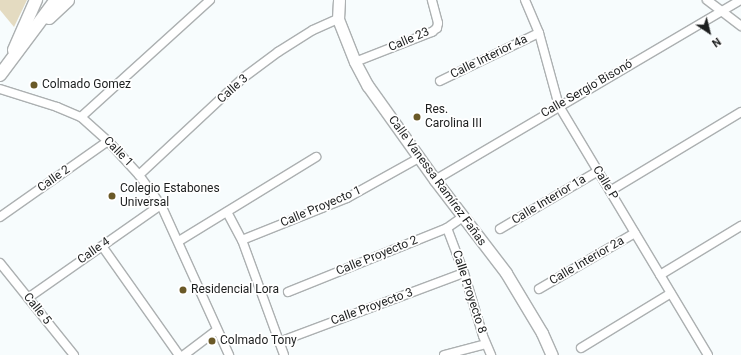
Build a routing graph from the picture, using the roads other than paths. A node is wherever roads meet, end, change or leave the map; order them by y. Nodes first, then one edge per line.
1 (36, 0) edge
2 (56, 0) edge
3 (68, 0) edge
4 (210, 0) edge
5 (339, 0) edge
6 (432, 0) edge
7 (525, 0) edge
8 (707, 0) edge
9 (741, 0) edge
10 (722, 11) junction
11 (338, 18) junction
12 (741, 26) edge
13 (539, 33) junction
14 (30, 37) junction
15 (355, 62) junction
16 (8, 66) junction
17 (0, 75) edge
18 (440, 81) dead end
19 (0, 89) edge
20 (559, 106) junction
21 (741, 112) edge
22 (81, 117) junction
23 (108, 141) junction
24 (316, 157) dead end
25 (419, 158) junction
26 (598, 171) junction
27 (139, 175) junction
28 (435, 180) junction
29 (610, 191) junction
30 (161, 205) junction
31 (227, 212) junction
32 (463, 217) junction
33 (0, 218) edge
34 (741, 226) edge
35 (447, 228) junction
36 (500, 230) dead end
37 (635, 233) junction
38 (242, 240) junction
39 (179, 242) junction
40 (102, 246) junction
41 (0, 263) edge
42 (464, 273) junction
43 (660, 275) junction
44 (539, 289) dead end
45 (288, 292) dead end
46 (671, 293) junction
47 (28, 298) junction
48 (217, 330) junction
49 (279, 342) junction
50 (486, 344) junction
51 (581, 348) dead end
52 (74, 355) edge
53 (179, 355) edge
54 (184, 355) edge
55 (229, 355) edge
56 (284, 355) edge
57 (444, 355) edge
58 (491, 355) edge
59 (552, 355) edge
60 (708, 355) edge

1 - 16 main road
2 - 14 main road
3 - 14 main road
4 - 22 street
5 - 11 street, Calle Vanessa Ramírez Fañas
6 - 15 street, Calle 23
7 - 13 street, Calle P
8 - 10 street
9 - 10 street, Calle Sergio Bisonó
10 - 12 street
10 - 20 street, Calle Sergio Bisonó
11 - 15 street, Calle Vanessa Ramírez Fañas
11 - 27 street, Calle 3
13 - 18 street, Calle Interior 4a
13 - 20 street, Calle P
14 - 16 main road
15 - 25 street, Calle Vanessa Ramírez Fañas
16 - 17 main road
19 - 22 street, Calle 1
20 - 26 street, Calle P
20 - 28 street, Calle Sergio Bisonó
21 - 29 street
22 - 23 street, Calle 1
23 - 27 street, Calle 1
23 - 33 street, Calle 2
24 - 31 street
25 - 28 street, Calle Vanessa Ramírez Fañas
25 - 38 street, Calle Proyecto 1
26 - 29 street, Calle P
26 - 36 street, Calle Interior 1a
27 - 30 street, Calle 1
28 - 32 street, Calle Vanessa Ramírez Fañas
29 - 37 street, Calle P
30 - 39 street, Calle 1
30 - 40 street, Calle 4
31 - 38 street
31 - 39 street
32 - 35 street, Calle Proyecto 2
32 - 59 street, Calle Vanessa Ramírez Fañas
34 - 43 street
35 - 42 street, Calle Proyecto 8
35 - 45 street, Calle Proyecto 2
37 - 43 street, Calle P
37 - 44 street, Calle Interior 2a
38 - 49 street
39 - 48 street, Calle 1
40 - 47 street, Calle 4
40 - 53 street
41 - 47 street, Calle 5
42 - 49 street, Calle Proyecto 3
42 - 50 street, Calle Proyecto 8
43 - 46 street, Calle P
46 - 51 street
46 - 60 street, Calle P
47 - 52 street, Calle 5
48 - 54 street
48 - 55 street, Calle 1
49 - 56 street
50 - 57 street
50 - 58 street, Calle Proyecto 8

